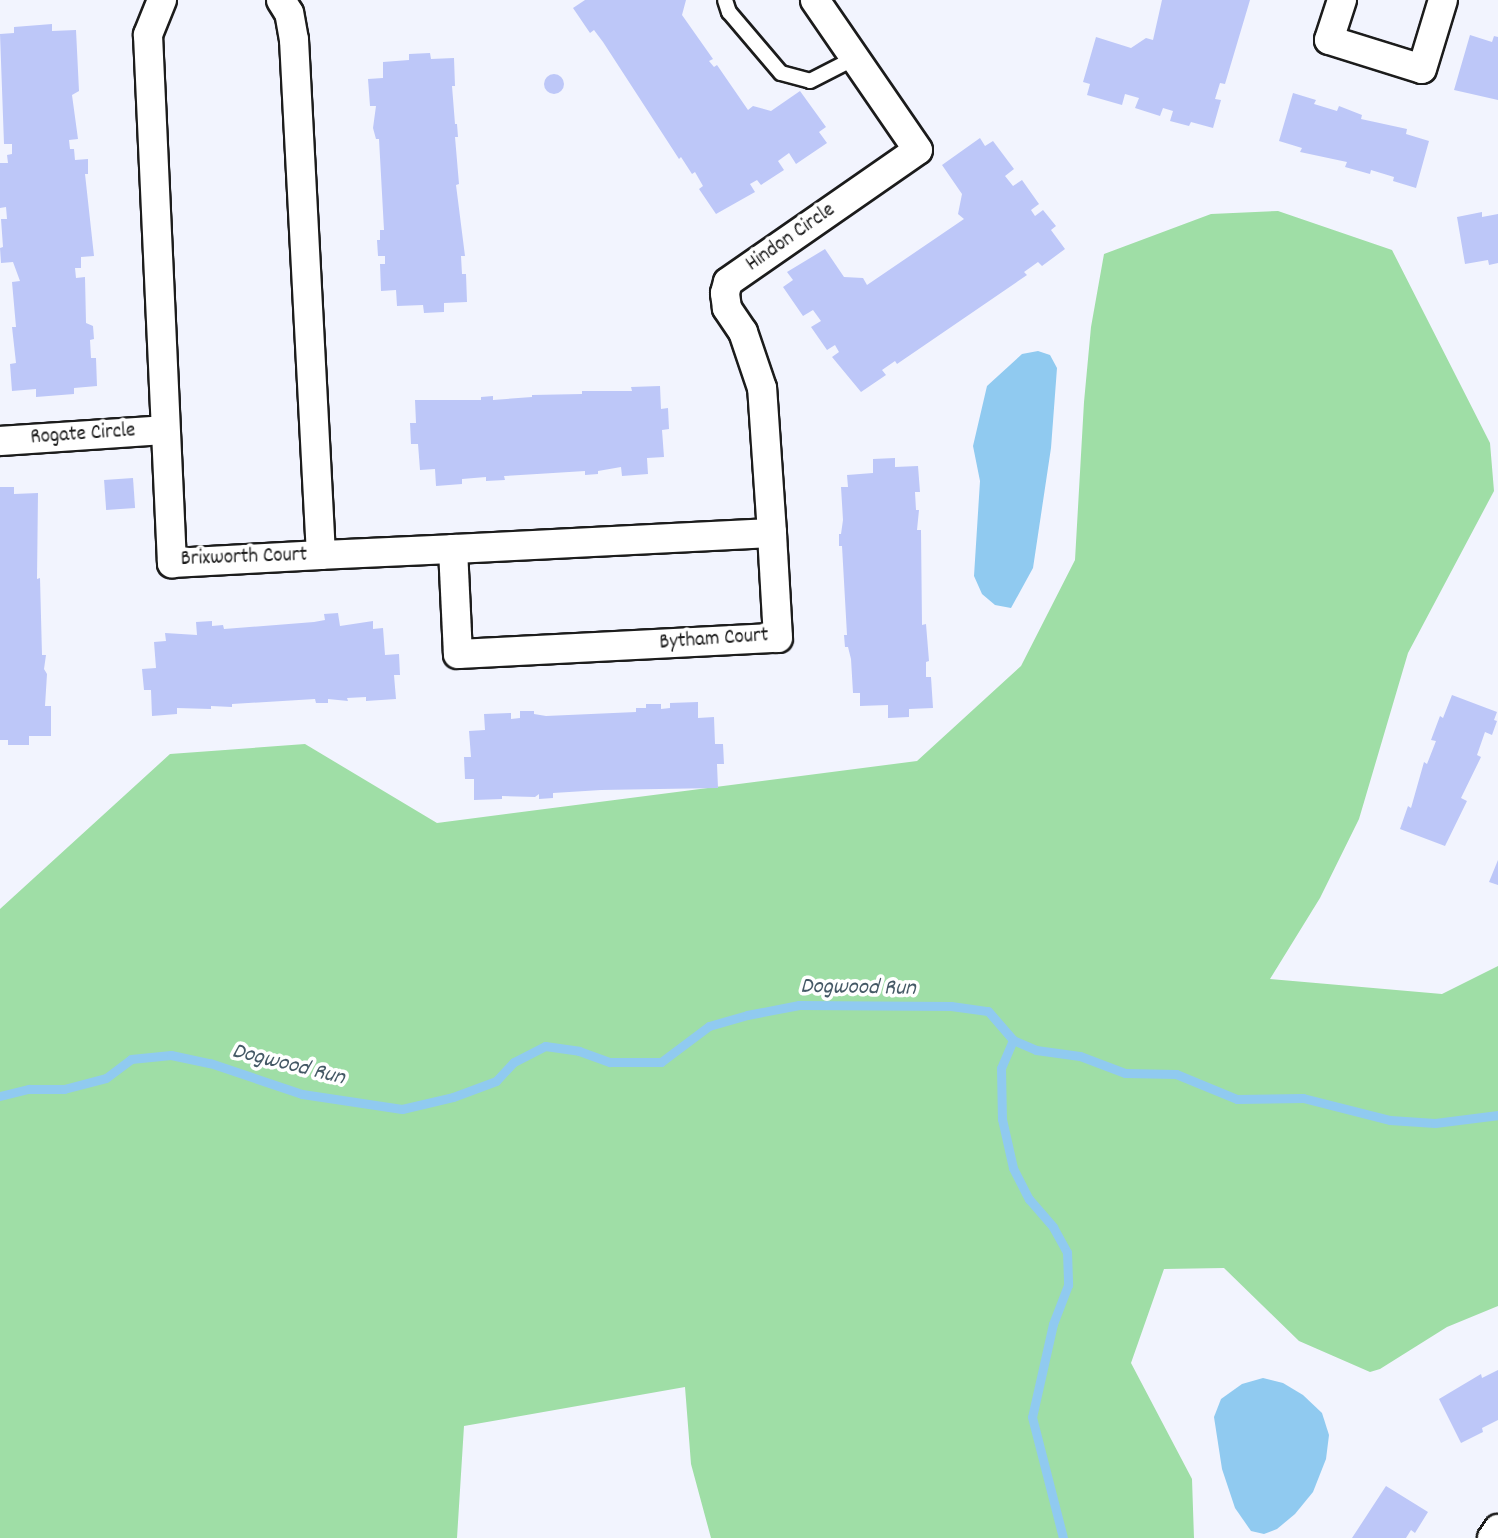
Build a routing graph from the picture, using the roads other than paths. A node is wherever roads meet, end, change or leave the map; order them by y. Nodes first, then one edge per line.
1 (162, 0) edge
2 (281, 0) edge
3 (726, 0) edge
4 (815, 0) edge
5 (1342, 0) edge
6 (1443, 0) edge
7 (855, 58) junction
8 (165, 430) junction
9 (0, 441) edge
10 (772, 533) junction
11 (453, 549) junction
12 (321, 555) junction
13 (1498, 1529) edge
14 (1492, 1538) edge

1 - 8 street, Brixworth Court
2 - 12 street, Brixworth Court
3 - 7 lane
4 - 7 street, Hindon Circle
5 - 6 street
7 - 10 street, Hindon Circle
8 - 9 street, Rogate Circle
8 - 12 street, Brixworth Court
10 - 11 street
10 - 11 street, Bytham Court
11 - 12 street
13 - 14 street

